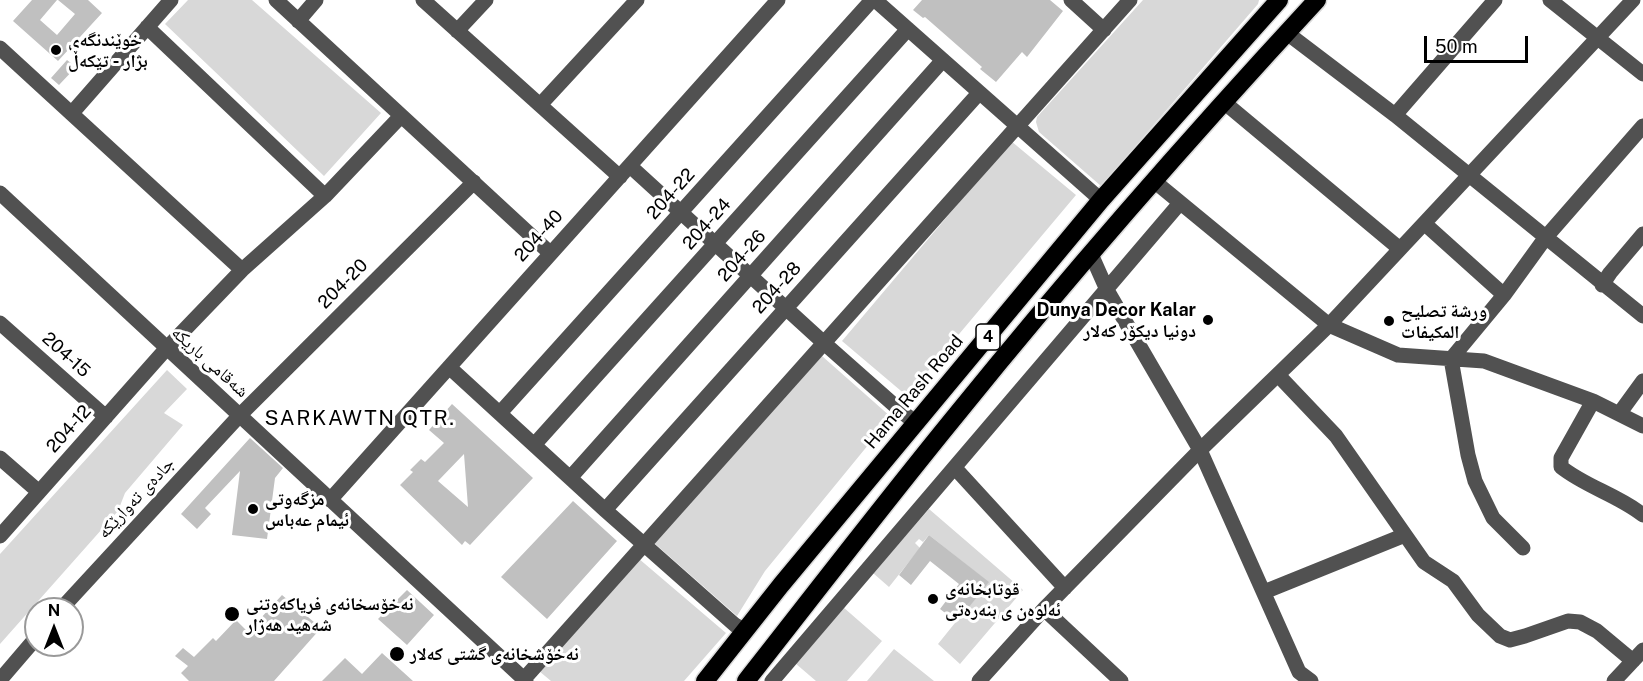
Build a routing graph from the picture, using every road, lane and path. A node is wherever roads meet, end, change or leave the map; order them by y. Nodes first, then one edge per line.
1 (171, 0) edge
2 (276, 0) edge
3 (316, 0) edge
4 (423, 0) edge
5 (486, 0) edge
6 (637, 0) edge
7 (778, 0) edge
8 (873, 0) edge
9 (1071, 0) edge
10 (1130, 0) edge
11 (1279, 0) edge
12 (1317, 0) edge
13 (1495, 0) edge
14 (1550, 0) edge
15 (1633, 0) edge
16 (298, 21) junction
17 (147, 27) junction
18 (908, 29) junction
19 (1104, 30) junction
20 (458, 31) junction
21 (1287, 33) junction
22 (1598, 38) junction
23 (0, 48) edge
24 (943, 60) junction
25 (1643, 74) edge
26 (979, 93) junction
27 (1225, 103) junction
28 (540, 105) junction
29 (72, 113) junction
30 (1395, 114) junction
31 (401, 116) junction
32 (1643, 126) edge
33 (1017, 127) junction
34 (625, 171) junction
35 (1470, 175) junction
36 (1154, 181) junction
37 (474, 182) junction
38 (0, 193) edge
39 (325, 196) junction
40 (1101, 200) junction
41 (1180, 203) junction
42 (681, 212) junction
43 (1425, 224) junction
44 (1643, 234) edge
45 (1546, 237) junction
46 (715, 244) junction
47 (1400, 249) junction
48 (550, 253) junction
49 (1090, 254) junction
50 (242, 270) junction
51 (750, 276) junction
52 (1602, 285) junction
53 (1107, 290) junction
54 (1504, 295) junction
55 (786, 308) junction
56 (1643, 316) edge
57 (0, 323) edge
58 (1329, 325) junction
59 (824, 343) junction
60 (166, 348) junction
61 (1451, 359) junction
62 (449, 367) junction
63 (1278, 375) junction
64 (1643, 381) edge
65 (1593, 401) junction
66 (500, 413) junction
67 (1619, 414) junction
68 (240, 415) junction
69 (106, 417) junction
70 (916, 423) junction
71 (1643, 426) edge
72 (534, 445) junction
73 (1200, 450) junction
74 (0, 458) edge
75 (955, 468) junction
76 (570, 478) junction
77 (39, 492) junction
78 (330, 500) junction
79 (605, 510) junction
80 (1643, 515) edge
81 (1405, 535) junction
82 (0, 536) edge
83 (644, 545) junction
84 (1523, 548) dead end
85 (782, 585) junction
86 (1065, 588) junction
87 (1264, 592) junction
88 (72, 597) edge
89 (804, 607) junction
90 (1044, 609) junction
91 (745, 631) junction
92 (24, 652) edge
93 (1638, 656) edge
94 (1302, 678) edge
95 (779, 679) edge
96 (0, 680) edge
97 (525, 680) edge
98 (705, 681) edge
99 (746, 681) edge
100 (978, 681) edge
101 (1121, 681) edge
102 (1614, 681) edge

1 - 17 street
2 - 16 street
3 - 16 street
4 - 20 street
5 - 20 street
6 - 28 street
7 - 34 street, 204-40
8 - 18 street
8 - 42 street, 204-22
9 - 19 street
10 - 19 street
11 - 40 highway, Hama Rash Road / 4
12 - 21 highway, 4
13 - 30 street
14 - 22 street
15 - 22 street
16 - 31 street
17 - 29 street
17 - 39 street
18 - 24 street
18 - 46 street, 204-24
19 - 33 street
20 - 28 street
21 - 27 highway, 4
21 - 30 street
22 - 25 street
22 - 35 street
23 - 29 street
24 - 26 street
24 - 51 street, 204-26
26 - 33 street
26 - 55 street, 204-28
27 - 36 highway, 4
27 - 47 street
28 - 34 street
29 - 50 street
30 - 35 street
31 - 37 street
31 - 39 street, 204-12
32 - 45 street
33 - 40 street
33 - 59 street
34 - 42 street
34 - 48 street, 204-40
35 - 43 street
35 - 45 street
36 - 41 street
36 - 49 highway, 4
37 - 48 street
37 - 68 street, 204-20
38 - 60 street, شەقامی باریکە
39 - 50 street, 204-12
40 - 70 highway, Hama Rash Road / 4
41 - 53 street
41 - 58 street
42 - 46 street
42 - 66 street, 204-22
43 - 47 street
43 - 54 street
44 - 52 street
45 - 52 street
45 - 54 street
46 - 51 street
46 - 72 street, 204-24
47 - 58 street
48 - 62 street, 204-40
49 - 53 street
49 - 89 highway, 4
50 - 60 street, 204-12
51 - 55 street
51 - 76 street, 204-26
52 - 56 street
53 - 73 street
53 - 75 street
54 - 61 street
55 - 59 street
55 - 79 street, 204-28
57 - 69 street, 204-15
58 - 61 street
58 - 63 street
59 - 70 street
59 - 83 street
60 - 68 street, شەقامی باریکە
60 - 69 street, 204-12
61 - 65 street
61 - 84 street
62 - 66 street
62 - 78 street, 204-40
63 - 73 street
63 - 81 street
64 - 67 street
65 - 67 street
65 - 80 street
66 - 72 street
67 - 71 street
68 - 78 street, شەقامی باریکە
68 - 88 street, جادەی تەوارێکە
69 - 77 street, 204-12
70 - 85 highway, Hama Rash Road / 4
72 - 76 street
73 - 86 street
73 - 87 street
74 - 77 street
75 - 86 street
75 - 95 street
76 - 79 street
77 - 82 street, 204-12
78 - 97 street, شەقامی باریکە
79 - 83 street
81 - 87 street
81 - 93 street
83 - 91 street
83 - 97 street
85 - 89 highway
85 - 91 highway, Hama Rash Road / 4
86 - 90 street
87 - 94 street
89 - 99 highway, 4
90 - 100 street
90 - 101 street
91 - 98 highway, Hama Rash Road / 4
92 - 96 street
93 - 102 street

